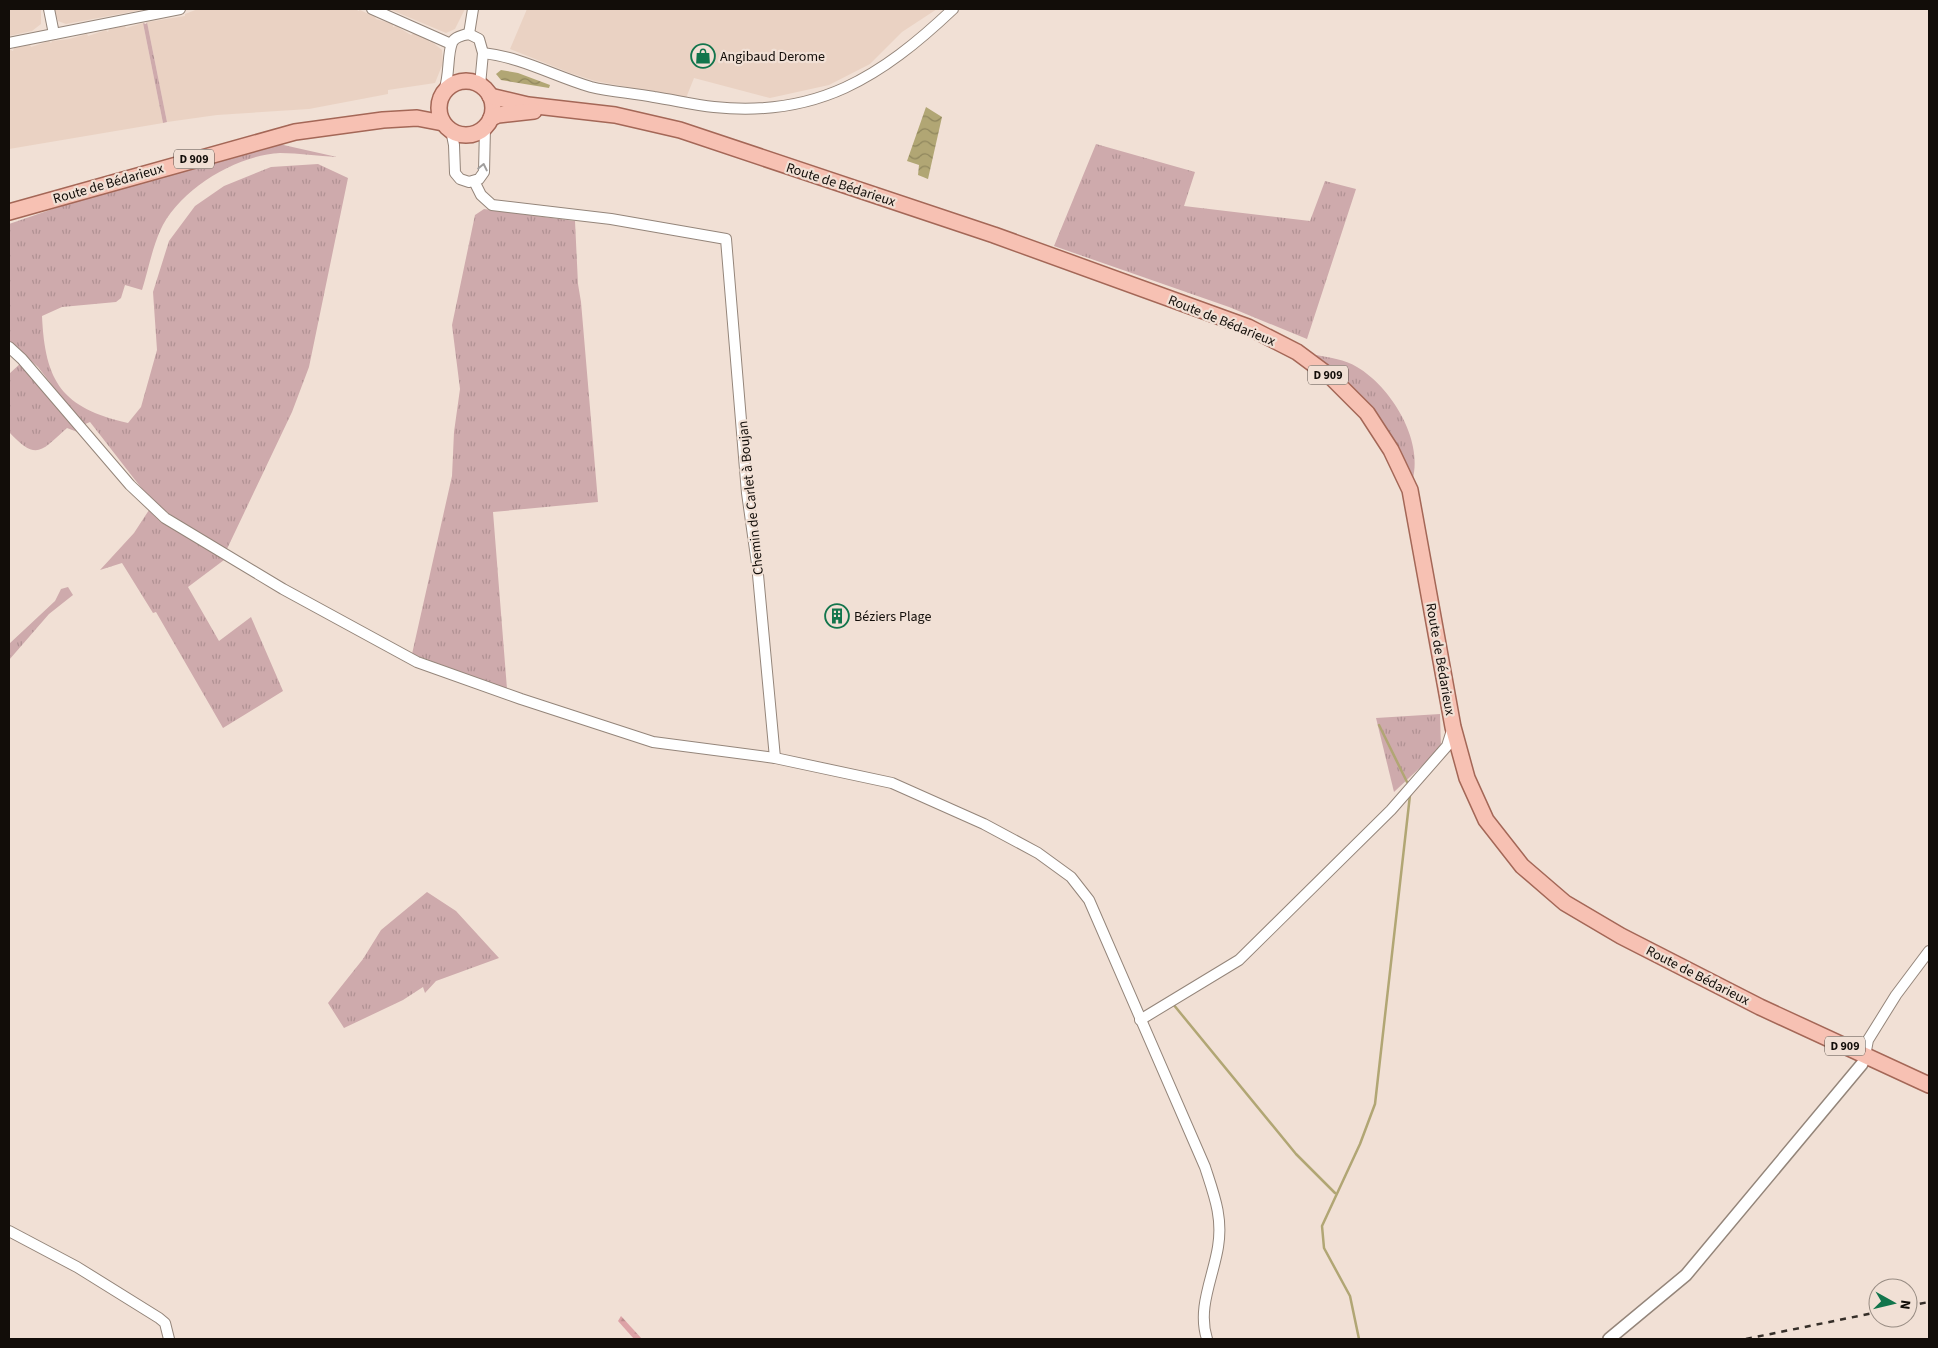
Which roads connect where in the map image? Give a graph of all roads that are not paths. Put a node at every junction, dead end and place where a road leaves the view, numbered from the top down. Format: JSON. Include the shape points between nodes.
{"nodes":[{"id":1,"x":49,"y":9,"type":"edge"},
{"id":2,"x":180,"y":9,"type":"edge"},
{"id":3,"x":372,"y":9,"type":"edge"},
{"id":4,"x":473,"y":9,"type":"edge"},
{"id":5,"x":953,"y":9,"type":"edge"},
{"id":6,"x":54,"y":34,"type":"junction"},
{"id":7,"x":468,"y":34,"type":"junction"},
{"id":8,"x":9,"y":43,"type":"edge"},
{"id":9,"x":452,"y":44,"type":"junction"},
{"id":10,"x":483,"y":53,"type":"junction"},
{"id":11,"x":485,"y":90,"type":"junction"},
{"id":12,"x":442,"y":96,"type":"junction"},
{"id":13,"x":558,"y":109,"type":"junction"},
{"id":14,"x":383,"y":120,"type":"junction"},
{"id":15,"x":488,"y":123,"type":"junction"},
{"id":16,"x":447,"y":127,"type":"junction"},
{"id":17,"x":474,"y":181,"type":"junction"},
{"id":18,"x":9,"y":212,"type":"edge"},
{"id":19,"x":9,"y":347,"type":"edge"},
{"id":20,"x":1453,"y":727,"type":"junction"},
{"id":21,"x":775,"y":758,"type":"junction"},
{"id":22,"x":1929,"y":951,"type":"edge"},
{"id":23,"x":1140,"y":1020,"type":"junction"},
{"id":24,"x":1862,"y":1058,"type":"junction"},
{"id":25,"x":1929,"y":1085,"type":"edge"},
{"id":26,"x":1929,"y":1094,"type":"edge"},
{"id":27,"x":9,"y":1231,"type":"edge"},
{"id":28,"x":169,"y":1339,"type":"edge"},
{"id":29,"x":1207,"y":1339,"type":"edge"},
{"id":30,"x":1608,"y":1339,"type":"edge"}],
"edges":[{"from":1,"to":6,"type":"street"},
{"from":2,"to":6,"type":"street"},
{"from":3,"to":9,"type":"street"},
{"from":4,"to":7,"type":"street"},
{"from":5,"to":10,"type":"street","via":[[920,41],[840,91],[809,101],[769,108],[715,107],[592,87],[515,58]]},
{"from":6,"to":8,"type":"street"},
{"from":7,"to":9,"type":"street","via":[[457,37]]},
{"from":7,"to":10,"type":"street","via":[[479,39]]},
{"from":9,"to":12,"type":"street","via":[[448,81]]},
{"from":10,"to":11,"type":"street"},
{"from":11,"to":12,"type":"main road","via":[[465,80],[457,82]]},
{"from":11,"to":13,"type":"main road","name":"Route de Bédarieux","number":"D 909","via":[[528,106]]},
{"from":11,"to":15,"type":"main road","via":[[493,111]]},
{"from":12,"to":14,"type":"main road","name":"Route de Bédarieux","number":"D 909","via":[[428,108]]},
{"from":12,"to":16,"type":"main road","via":[[440,116]]},
{"from":13,"to":15,"type":"main road","name":"Route de Bédarieux","number":"D 909","via":[[498,115]]},
{"from":13,"to":20,"type":"main road","name":"Route de Bédarieux","number":"D 909","via":[[615,116],[680,130],[994,236],[1248,327],[1297,352],[1332,378],[1367,413],[1391,450],[1410,490]]},
{"from":14,"to":16,"type":"main road","name":"Route de Bédarieux","number":"D 909","via":[[417,118]]},
{"from":14,"to":18,"type":"main road","name":"Route de Bédarieux","number":"D 909","via":[[295,132]]},
{"from":15,"to":16,"type":"main road","via":[[479,132],[465,135]]},
{"from":17,"to":15,"type":"street","one_way":true,"via":[[485,167]]},
{"from":16,"to":17,"type":"street","via":[[454,145],[455,173],[464,181]]},
{"from":17,"to":21,"type":"street","name":"Chemin de Carlet à Boujan","via":[[481,195],[492,205],[611,219],[726,239],[747,492]]},
{"from":19,"to":21,"type":"street","via":[[130,485],[165,518],[283,589],[417,662],[653,742]]},
{"from":20,"to":23,"type":"street","via":[[1447,746],[1391,810],[1240,960]]},
{"from":20,"to":24,"type":"main road","name":"Route de Bédarieux","number":"D 909","via":[[1467,778],[1486,820],[1522,866],[1565,903],[1621,936]]},
{"from":21,"to":23,"type":"street","via":[[892,783],[984,824],[1038,853],[1071,877],[1089,900]]},
{"from":22,"to":24,"type":"street","via":[[1896,995],[1868,1040]]},
{"from":23,"to":29,"type":"street","via":[[1205,1167],[1219,1208],[1218,1247],[1204,1318]]},
{"from":24,"to":25,"type":"main road","name":"Route de Bédarieux","number":"D 909"},
{"from":24,"to":26,"type":"main road","name":"Route de Bédarieux","number":"D 909"},
{"from":24,"to":30,"type":"street","via":[[1686,1275]]},
{"from":27,"to":28,"type":"street","via":[[77,1267],[159,1318],[165,1323]]}]}
